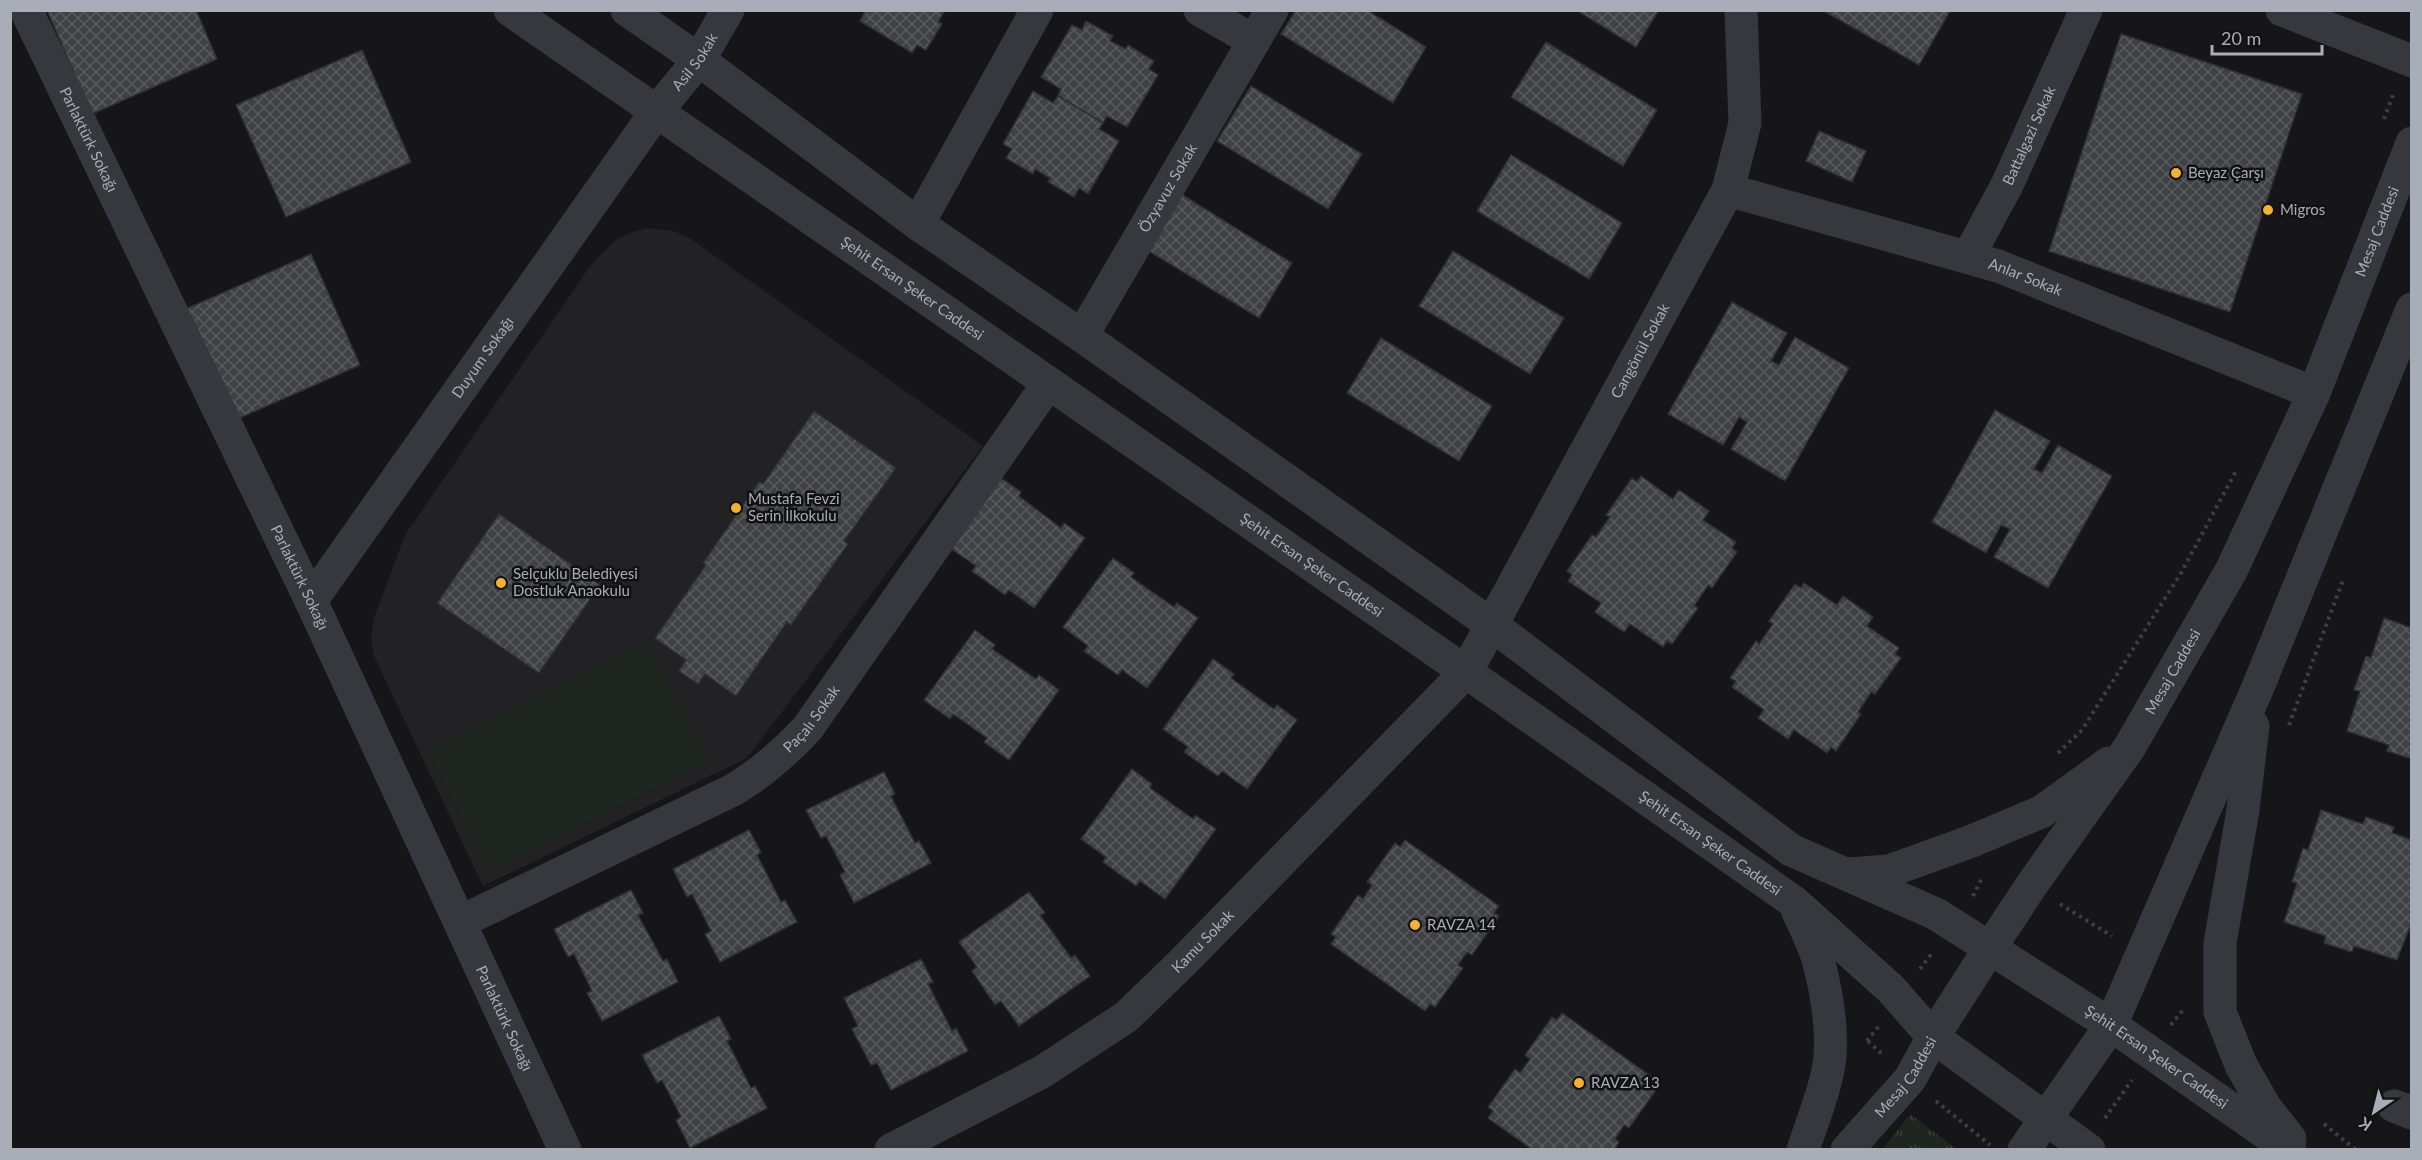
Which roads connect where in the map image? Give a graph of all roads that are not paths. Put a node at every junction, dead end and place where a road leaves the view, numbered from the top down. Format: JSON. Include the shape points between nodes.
{"nodes":[{"id":1,"x":26,"y":10,"type":"edge"},
{"id":2,"x":510,"y":10,"type":"edge"},
{"id":3,"x":627,"y":10,"type":"edge"},
{"id":4,"x":728,"y":10,"type":"edge"},
{"id":5,"x":1037,"y":10,"type":"edge"},
{"id":6,"x":1200,"y":10,"type":"edge"},
{"id":7,"x":1272,"y":10,"type":"edge"},
{"id":8,"x":1741,"y":10,"type":"edge"},
{"id":9,"x":2086,"y":10,"type":"edge"},
{"id":10,"x":2282,"y":10,"type":"edge"},
{"id":11,"x":1254,"y":41,"type":"junction"},
{"id":12,"x":699,"y":60,"type":"junction"},
{"id":13,"x":2409,"y":60,"type":"edge"},
{"id":14,"x":656,"y":112,"type":"junction"},
{"id":15,"x":2412,"y":144,"type":"edge"},
{"id":16,"x":1728,"y":190,"type":"junction"},
{"id":17,"x":918,"y":224,"type":"junction"},
{"id":18,"x":1968,"y":257,"type":"junction"},
{"id":19,"x":2412,"y":309,"type":"edge"},
{"id":20,"x":1082,"y":336,"type":"junction"},
{"id":21,"x":1048,"y":384,"type":"junction"},
{"id":22,"x":2314,"y":393,"type":"junction"},
{"id":23,"x":311,"y":602,"type":"junction"},
{"id":24,"x":1492,"y":625,"type":"junction"},
{"id":25,"x":1466,"y":672,"type":"junction"},
{"id":26,"x":2258,"y":687,"type":"junction"},
{"id":27,"x":2129,"y":748,"type":"junction"},
{"id":28,"x":1847,"y":874,"type":"junction"},
{"id":29,"x":1794,"y":902,"type":"junction"},
{"id":30,"x":460,"y":922,"type":"junction"},
{"id":31,"x":1990,"y":948,"type":"junction"},
{"id":32,"x":2111,"y":1025,"type":"junction"},
{"id":33,"x":1934,"y":1037,"type":"junction"},
{"id":34,"x":2045,"y":1119,"type":"junction"},
{"id":35,"x":565,"y":1149,"type":"edge"},
{"id":36,"x":891,"y":1149,"type":"edge"},
{"id":37,"x":1803,"y":1149,"type":"edge"},
{"id":38,"x":1847,"y":1149,"type":"edge"},
{"id":39,"x":2024,"y":1149,"type":"edge"},
{"id":40,"x":2089,"y":1149,"type":"edge"},
{"id":41,"x":2290,"y":1149,"type":"edge"},
{"id":42,"x":2298,"y":1149,"type":"edge"}],
"edges":[{"from":1,"to":23,"type":"street","name":"Parlaktürk Sokağı"},
{"from":2,"to":14,"type":"street","name":"Şehit Ersan Şeker Caddesi"},
{"from":3,"to":12,"type":"street","name":"Şehit Ersan Şeker Caddesi"},
{"from":4,"to":12,"type":"street","name":"Asil Sokak"},
{"from":5,"to":17,"type":"street"},
{"from":6,"to":11,"type":"street"},
{"from":7,"to":11,"type":"street","name":"Özyavuz Sokak"},
{"from":8,"to":16,"type":"street","name":"Cangönül Sokak","via":[[1745,123]]},
{"from":9,"to":18,"type":"street","name":"Battalgazi Sokak","via":[[2007,185]]},
{"from":10,"to":13,"type":"street"},
{"from":11,"to":20,"type":"street","name":"Özyavuz Sokak"},
{"from":12,"to":14,"type":"street","name":"Asil Sokak"},
{"from":12,"to":17,"type":"street","name":"Şehit Ersan Şeker Caddesi"},
{"from":14,"to":21,"type":"street","name":"Şehit Ersan Şeker Caddesi"},
{"from":14,"to":23,"type":"street","name":"Duyum Sokağı"},
{"from":15,"to":22,"type":"street","name":"Mesaj Caddesi"},
{"from":16,"to":18,"type":"street","name":"Anlar Sokak"},
{"from":16,"to":24,"type":"street","name":"Cangönül Sokak"},
{"from":17,"to":20,"type":"street","name":"Şehit Ersan Şeker Caddesi"},
{"from":18,"to":22,"type":"street","name":"Anlar Sokak"},
{"from":19,"to":26,"type":"street"},
{"from":20,"to":24,"type":"street","name":"Şehit Ersan Şeker Caddesi"},
{"from":21,"to":25,"type":"street","name":"Şehit Ersan Şeker Caddesi"},
{"from":21,"to":30,"type":"street","name":"Paçalı Sokak","via":[[807,729],[784,753],[733,790]]},
{"from":22,"to":27,"type":"street","name":"Mesaj Caddesi","via":[[2231,571]]},
{"from":23,"to":30,"type":"street","name":"Parlaktürk Sokağı"},
{"from":24,"to":25,"type":"street","name":"Cangönül Sokak"},
{"from":24,"to":28,"type":"street","name":"Şehit Ersan Şeker Caddesi","via":[[1791,850]]},
{"from":25,"to":29,"type":"street","name":"Şehit Ersan Şeker Caddesi"},
{"from":25,"to":36,"type":"street","name":"Kamu Sokak","via":[[1126,1017],[1042,1072]]},
{"from":26,"to":32,"type":"street"},
{"from":26,"to":42,"type":"street","via":[[2243,810],[2220,943],[2220,1012],[2241,1065],[2265,1107]]},
{"from":27,"to":28,"type":"street","via":[[2041,812],[1889,871]]},
{"from":27,"to":31,"type":"street","name":"Mesaj Caddesi"},
{"from":28,"to":31,"type":"street","name":"Şehit Ersan Şeker Caddesi","via":[[1936,914]]},
{"from":29,"to":33,"type":"street","name":"Şehit Ersan Şeker Caddesi","via":[[1899,998]]},
{"from":29,"to":37,"type":"street","via":[[1818,958],[1830,1048],[1819,1101]]},
{"from":30,"to":35,"type":"street","name":"Parlaktürk Sokağı"},
{"from":31,"to":32,"type":"street","name":"Şehit Ersan Şeker Caddesi"},
{"from":31,"to":33,"type":"street","name":"Mesaj Caddesi"},
{"from":32,"to":34,"type":"street"},
{"from":32,"to":41,"type":"street","name":"Şehit Ersan Şeker Caddesi"},
{"from":33,"to":34,"type":"street","name":"Şehit Ersan Şeker Caddesi"},
{"from":33,"to":38,"type":"street","name":"Mesaj Caddesi","via":[[1910,1079]]},
{"from":34,"to":39,"type":"street"},
{"from":34,"to":40,"type":"street","name":"Şehit Ersan Şeker Caddesi"}]}
